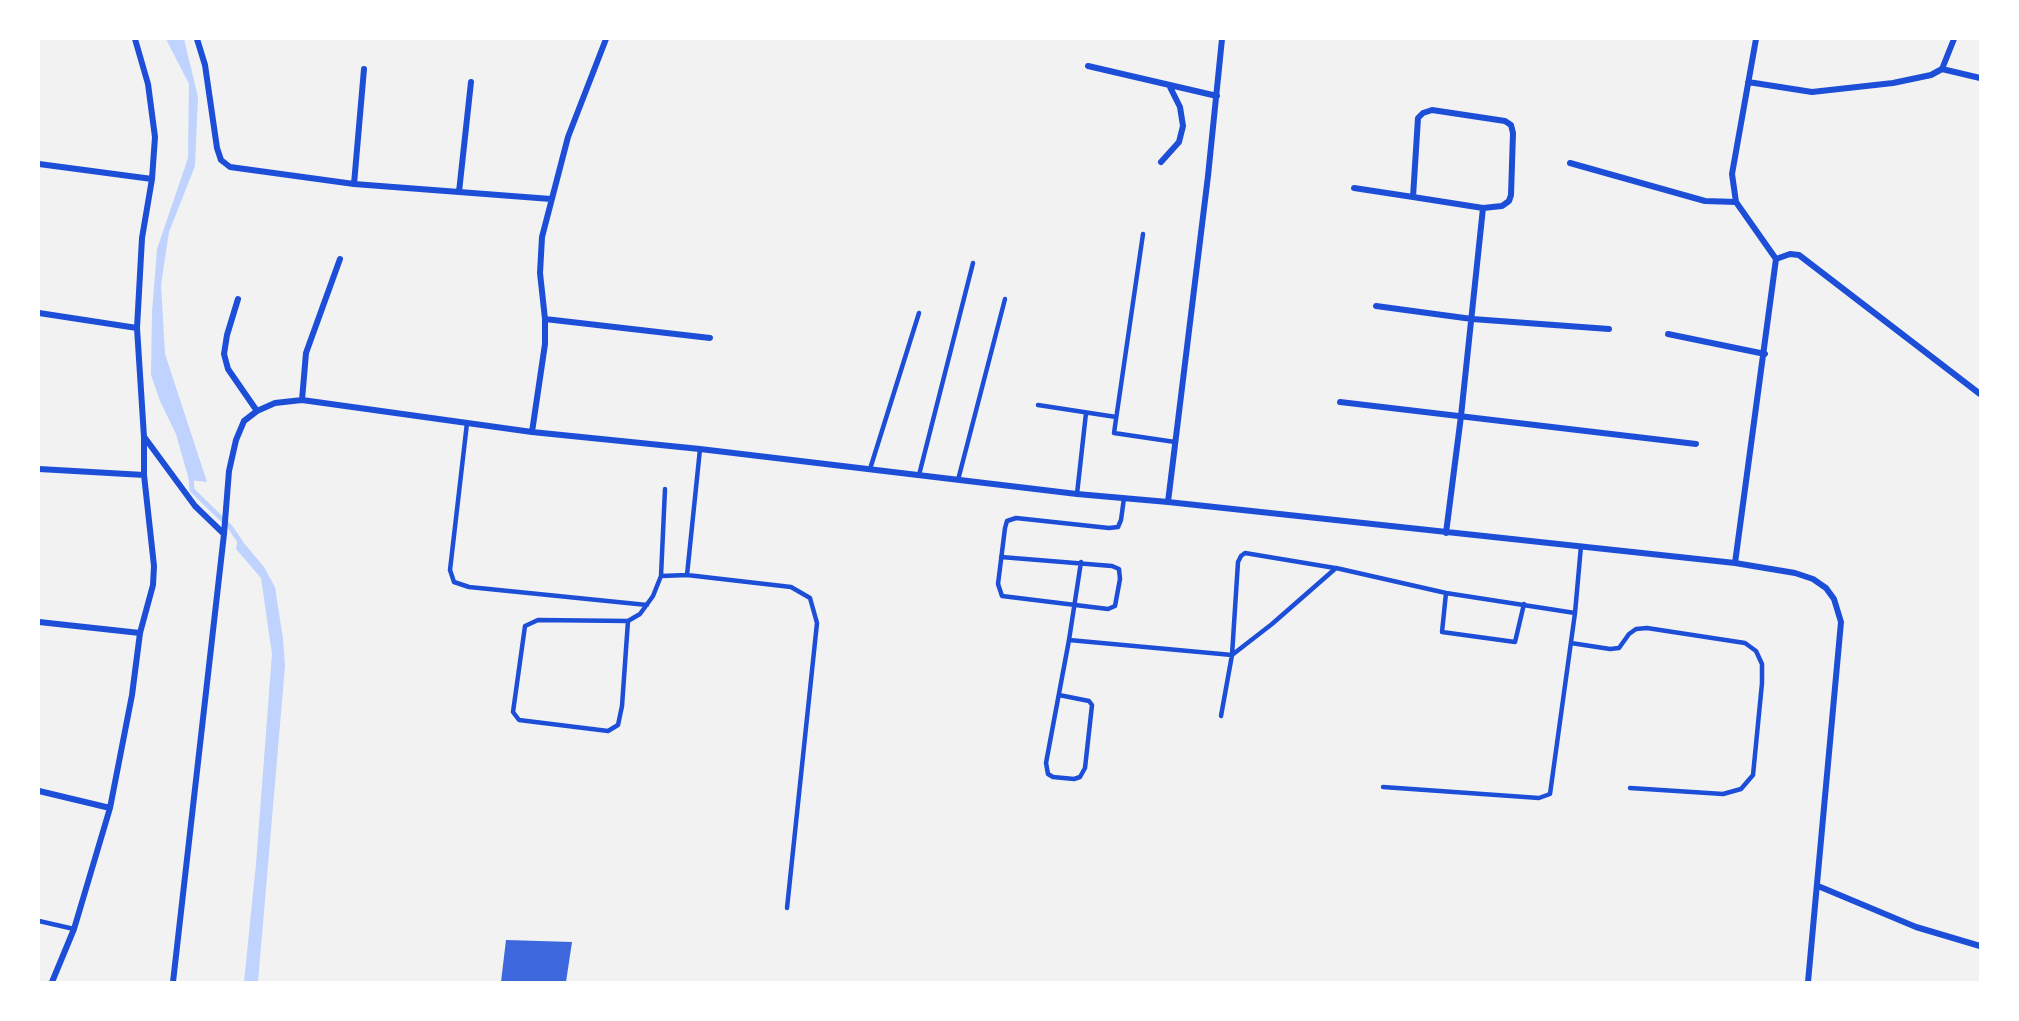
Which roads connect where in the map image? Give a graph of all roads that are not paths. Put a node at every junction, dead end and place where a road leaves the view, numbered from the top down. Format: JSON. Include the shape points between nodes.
{"nodes":[{"id":1,"x":135,"y":39,"type":"edge"},
{"id":2,"x":197,"y":39,"type":"edge"},
{"id":3,"x":606,"y":39,"type":"edge"},
{"id":4,"x":1222,"y":39,"type":"edge"},
{"id":5,"x":1756,"y":39,"type":"edge"},
{"id":6,"x":1954,"y":39,"type":"edge"},
{"id":7,"x":1088,"y":66,"type":"dead end"},
{"id":8,"x":364,"y":69,"type":"dead end"},
{"id":9,"x":1942,"y":69,"type":"junction"},
{"id":10,"x":1980,"y":78,"type":"edge"},
{"id":11,"x":471,"y":82,"type":"dead end"},
{"id":12,"x":1748,"y":82,"type":"junction"},
{"id":13,"x":1169,"y":85,"type":"junction"},
{"id":14,"x":1217,"y":96,"type":"junction"},
{"id":15,"x":1161,"y":162,"type":"dead end"},
{"id":16,"x":1570,"y":163,"type":"dead end"},
{"id":17,"x":39,"y":164,"type":"edge"},
{"id":18,"x":152,"y":179,"type":"junction"},
{"id":19,"x":354,"y":184,"type":"junction"},
{"id":20,"x":1354,"y":188,"type":"dead end"},
{"id":21,"x":459,"y":192,"type":"junction"},
{"id":22,"x":1413,"y":197,"type":"junction"},
{"id":23,"x":551,"y":199,"type":"junction"},
{"id":24,"x":1736,"y":202,"type":"junction"},
{"id":25,"x":1483,"y":208,"type":"junction"},
{"id":26,"x":1143,"y":234,"type":"dead end"},
{"id":27,"x":340,"y":259,"type":"dead end"},
{"id":28,"x":1776,"y":259,"type":"junction"},
{"id":29,"x":973,"y":263,"type":"dead end"},
{"id":30,"x":238,"y":299,"type":"dead end"},
{"id":31,"x":1005,"y":299,"type":"dead end"},
{"id":32,"x":1376,"y":306,"type":"dead end"},
{"id":33,"x":39,"y":313,"type":"edge"},
{"id":34,"x":919,"y":313,"type":"dead end"},
{"id":35,"x":545,"y":319,"type":"junction"},
{"id":36,"x":1472,"y":319,"type":"junction"},
{"id":37,"x":137,"y":328,"type":"junction"},
{"id":38,"x":1609,"y":329,"type":"dead end"},
{"id":39,"x":1668,"y":334,"type":"dead end"},
{"id":40,"x":710,"y":339,"type":"dead end"},
{"id":41,"x":1765,"y":354,"type":"junction"},
{"id":42,"x":1980,"y":394,"type":"edge"},
{"id":43,"x":302,"y":400,"type":"junction"},
{"id":44,"x":1340,"y":402,"type":"dead end"},
{"id":45,"x":1038,"y":405,"type":"dead end"},
{"id":46,"x":257,"y":411,"type":"junction"},
{"id":47,"x":1086,"y":412,"type":"junction"},
{"id":48,"x":1461,"y":416,"type":"junction"},
{"id":49,"x":1116,"y":417,"type":"junction"},
{"id":50,"x":467,"y":423,"type":"junction"},
{"id":51,"x":532,"y":432,"type":"junction"},
{"id":52,"x":144,"y":437,"type":"junction"},
{"id":53,"x":1175,"y":442,"type":"junction"},
{"id":54,"x":1696,"y":444,"type":"dead end"},
{"id":55,"x":700,"y":448,"type":"junction"},
{"id":56,"x":39,"y":469,"type":"edge"},
{"id":57,"x":870,"y":469,"type":"junction"},
{"id":58,"x":144,"y":475,"type":"junction"},
{"id":59,"x":920,"y":475,"type":"junction"},
{"id":60,"x":958,"y":480,"type":"junction"},
{"id":61,"x":665,"y":489,"type":"dead end"},
{"id":62,"x":1077,"y":494,"type":"junction"},
{"id":63,"x":1124,"y":498,"type":"junction"},
{"id":64,"x":1168,"y":502,"type":"junction"},
{"id":65,"x":224,"y":531,"type":"junction"},
{"id":66,"x":1446,"y":533,"type":"junction"},
{"id":67,"x":1581,"y":546,"type":"junction"},
{"id":68,"x":1001,"y":557,"type":"junction"},
{"id":69,"x":1081,"y":562,"type":"junction"},
{"id":70,"x":1735,"y":563,"type":"junction"},
{"id":71,"x":1336,"y":568,"type":"junction"},
{"id":72,"x":687,"y":575,"type":"junction"},
{"id":73,"x":661,"y":576,"type":"junction"},
{"id":74,"x":1446,"y":593,"type":"junction"},
{"id":75,"x":1524,"y":604,"type":"junction"},
{"id":76,"x":647,"y":605,"type":"junction"},
{"id":77,"x":1075,"y":605,"type":"junction"},
{"id":78,"x":1575,"y":613,"type":"junction"},
{"id":79,"x":628,"y":621,"type":"junction"},
{"id":80,"x":39,"y":622,"type":"edge"},
{"id":81,"x":140,"y":633,"type":"junction"},
{"id":82,"x":1069,"y":640,"type":"junction"},
{"id":83,"x":1571,"y":643,"type":"junction"},
{"id":84,"x":1232,"y":655,"type":"junction"},
{"id":85,"x":1059,"y":695,"type":"junction"},
{"id":86,"x":1221,"y":716,"type":"dead end"},
{"id":87,"x":1383,"y":787,"type":"dead end"},
{"id":88,"x":1630,"y":788,"type":"dead end"},
{"id":89,"x":39,"y":791,"type":"edge"},
{"id":90,"x":110,"y":808,"type":"junction"},
{"id":91,"x":1818,"y":886,"type":"junction"},
{"id":92,"x":787,"y":908,"type":"dead end"},
{"id":93,"x":39,"y":921,"type":"edge"},
{"id":94,"x":74,"y":929,"type":"junction"},
{"id":95,"x":1980,"y":946,"type":"edge"},
{"id":96,"x":52,"y":982,"type":"edge"},
{"id":97,"x":173,"y":982,"type":"edge"},
{"id":98,"x":1808,"y":982,"type":"edge"}],
"edges":[{"from":1,"to":18,"type":"street","via":[[148,84],[155,137]]},
{"from":2,"to":19,"type":"street","via":[[221,160],[230,167]]},
{"from":3,"to":23,"type":"street","via":[[568,137]]},
{"from":4,"to":14,"type":"street"},
{"from":5,"to":12,"type":"street"},
{"from":6,"to":9,"type":"street"},
{"from":7,"to":13,"type":"street"},
{"from":8,"to":19,"type":"street"},
{"from":9,"to":10,"type":"street"},
{"from":9,"to":12,"type":"street","via":[[1893,83],[1812,92]]},
{"from":11,"to":21,"type":"street"},
{"from":12,"to":24,"type":"street","via":[[1732,174]]},
{"from":13,"to":14,"type":"street"},
{"from":13,"to":15,"type":"street","via":[[1183,126],[1179,142]]},
{"from":14,"to":53,"type":"street"},
{"from":16,"to":24,"type":"street","via":[[1705,201]]},
{"from":17,"to":18,"type":"street"},
{"from":18,"to":37,"type":"street","via":[[142,238]]},
{"from":19,"to":21,"type":"street"},
{"from":20,"to":22,"type":"street"},
{"from":21,"to":23,"type":"street"},
{"from":22,"to":25,"type":"street"},
{"from":22,"to":25,"type":"street","via":[[1418,118],[1424,113],[1432,110],[1505,121],[1513,133],[1511,195],[1502,206]]},
{"from":23,"to":35,"type":"street","via":[[542,237],[540,273]]},
{"from":24,"to":28,"type":"street"},
{"from":25,"to":36,"type":"street"},
{"from":26,"to":49,"type":"lane"},
{"from":27,"to":43,"type":"street","via":[[306,353]]},
{"from":28,"to":41,"type":"street"},
{"from":28,"to":42,"type":"street","via":[[1799,255]]},
{"from":29,"to":59,"type":"lane"},
{"from":30,"to":46,"type":"street","via":[[224,354],[228,369]]},
{"from":31,"to":60,"type":"lane"},
{"from":32,"to":36,"type":"street"},
{"from":33,"to":37,"type":"street"},
{"from":34,"to":57,"type":"lane"},
{"from":35,"to":40,"type":"street"},
{"from":35,"to":51,"type":"street"},
{"from":36,"to":38,"type":"street"},
{"from":36,"to":48,"type":"street"},
{"from":37,"to":52,"type":"street"},
{"from":39,"to":41,"type":"street"},
{"from":41,"to":70,"type":"street"},
{"from":43,"to":46,"type":"street","via":[[275,403]]},
{"from":43,"to":50,"type":"street"},
{"from":44,"to":48,"type":"street"},
{"from":45,"to":47,"type":"lane"},
{"from":46,"to":65,"type":"street","via":[[244,421],[236,440]]},
{"from":47,"to":49,"type":"lane"},
{"from":47,"to":62,"type":"lane"},
{"from":48,"to":54,"type":"street"},
{"from":48,"to":66,"type":"street"},
{"from":49,"to":53,"type":"lane","via":[[1114,433]]},
{"from":50,"to":51,"type":"street"},
{"from":50,"to":76,"type":"lane","via":[[450,570],[454,582],[468,587]]},
{"from":51,"to":55,"type":"street"},
{"from":52,"to":58,"type":"street"},
{"from":52,"to":65,"type":"street","via":[[195,506]]},
{"from":53,"to":64,"type":"street"},
{"from":55,"to":57,"type":"street"},
{"from":55,"to":72,"type":"lane"},
{"from":56,"to":58,"type":"street"},
{"from":57,"to":59,"type":"street"},
{"from":58,"to":81,"type":"street","via":[[154,566]]},
{"from":59,"to":60,"type":"street"},
{"from":60,"to":62,"type":"street"},
{"from":61,"to":73,"type":"lane"},
{"from":62,"to":63,"type":"street"},
{"from":63,"to":64,"type":"street"},
{"from":63,"to":68,"type":"lane","via":[[1118,527],[1016,518],[1007,521]]},
{"from":64,"to":66,"type":"street"},
{"from":65,"to":97,"type":"street"},
{"from":66,"to":67,"type":"street"},
{"from":67,"to":70,"type":"street"},
{"from":67,"to":78,"type":"lane"},
{"from":68,"to":69,"type":"lane"},
{"from":68,"to":77,"type":"lane","via":[[998,584],[1002,596]]},
{"from":69,"to":77,"type":"lane"},
{"from":69,"to":77,"type":"lane","via":[[1119,569],[1118,600],[1108,609]]},
{"from":70,"to":91,"type":"street","via":[[1813,579],[1834,599],[1841,622]]},
{"from":71,"to":74,"type":"lane"},
{"from":71,"to":84,"type":"lane"},
{"from":71,"to":84,"type":"lane","via":[[1245,553],[1241,556]]},
{"from":72,"to":73,"type":"lane"},
{"from":72,"to":92,"type":"lane","via":[[791,587],[810,598],[817,623]]},
{"from":73,"to":76,"type":"lane"},
{"from":74,"to":75,"type":"lane"},
{"from":74,"to":75,"type":"lane","via":[[1442,632],[1515,642]]},
{"from":75,"to":78,"type":"lane"},
{"from":76,"to":79,"type":"lane"},
{"from":77,"to":82,"type":"lane"},
{"from":78,"to":83,"type":"lane"},
{"from":79,"to":79,"type":"lane","via":[[618,725],[608,730],[519,720],[513,712],[525,626],[538,620]]},
{"from":80,"to":81,"type":"street"},
{"from":81,"to":90,"type":"street"},
{"from":82,"to":84,"type":"lane"},
{"from":82,"to":85,"type":"lane"},
{"from":83,"to":87,"type":"lane","via":[[1550,794],[1539,798]]},
{"from":83,"to":88,"type":"lane","via":[[1619,648],[1629,634],[1647,627],[1745,643],[1756,651],[1762,664],[1753,775],[1741,789],[1723,795]]},
{"from":84,"to":86,"type":"lane"},
{"from":85,"to":85,"type":"lane","via":[[1046,764],[1053,777],[1074,779],[1085,768],[1092,705]]},
{"from":89,"to":90,"type":"street"},
{"from":90,"to":94,"type":"street"},
{"from":91,"to":95,"type":"street","via":[[1916,927]]},
{"from":91,"to":98,"type":"street"},
{"from":93,"to":94,"type":"lane"},
{"from":94,"to":96,"type":"street"}]}
